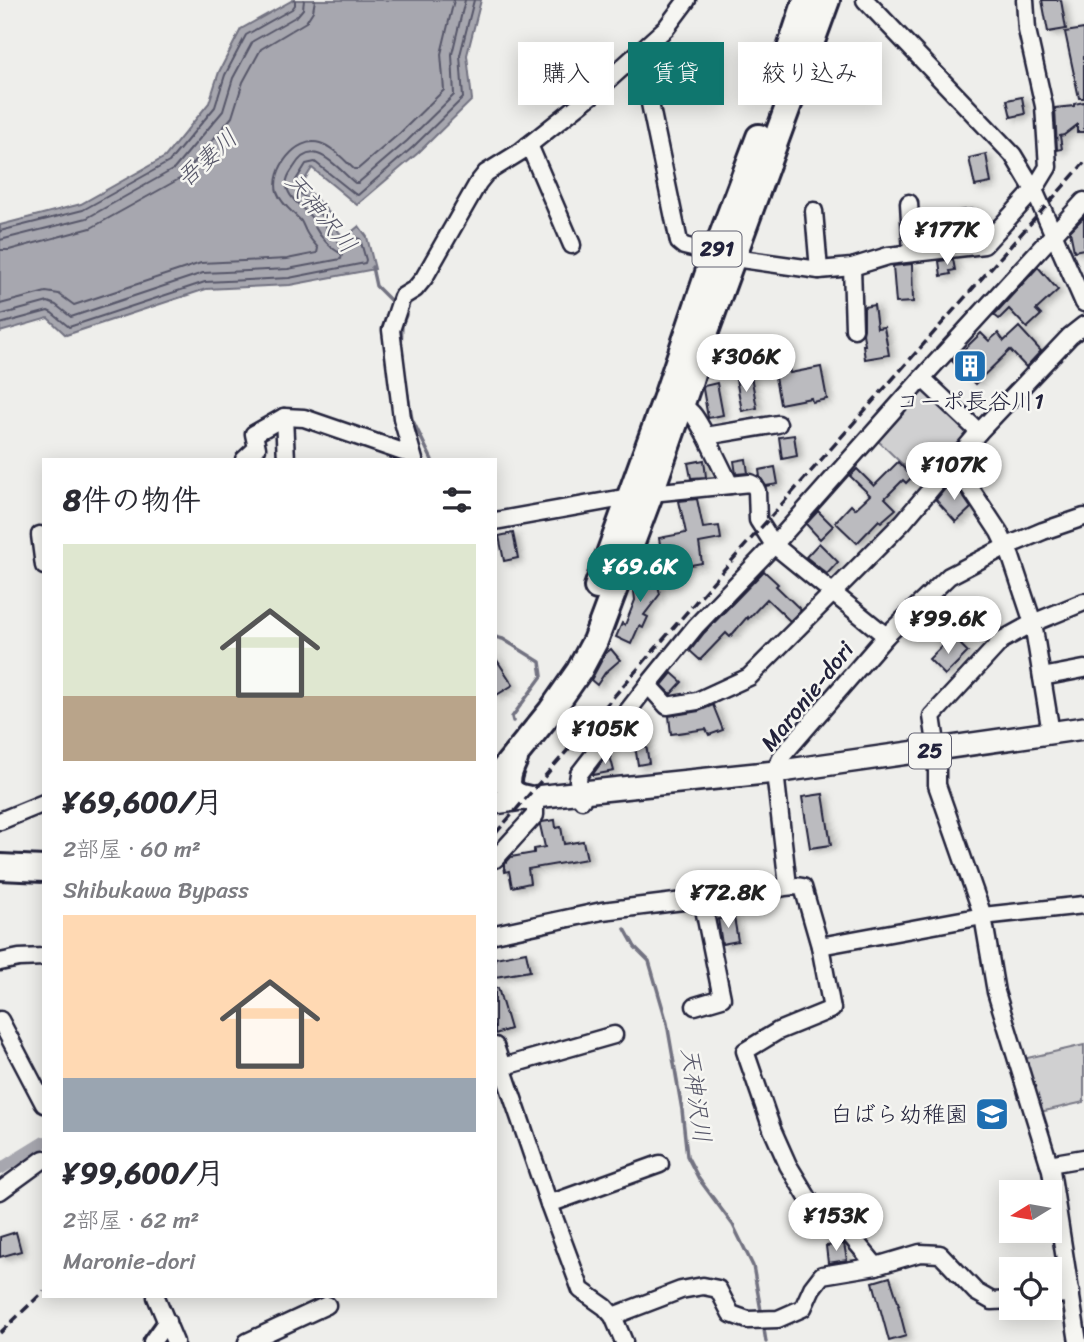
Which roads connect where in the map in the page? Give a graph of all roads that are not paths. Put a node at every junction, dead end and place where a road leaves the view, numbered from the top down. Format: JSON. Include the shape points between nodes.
{"nodes":[{"id":1,"x":687,"y":0,"type":"edge"},
{"id":2,"x":806,"y":0,"type":"edge"},
{"id":3,"x":827,"y":0,"type":"edge"},
{"id":4,"x":865,"y":0,"type":"edge"},
{"id":5,"x":1025,"y":0,"type":"edge"},
{"id":6,"x":652,"y":42,"type":"edge"},
{"id":7,"x":628,"y":64,"type":"edge"},
{"id":8,"x":650,"y":105,"type":"edge"},
{"id":9,"x":529,"y":145,"type":"junction"},
{"id":10,"x":1034,"y":190,"type":"junction"},
{"id":11,"x":1084,"y":201,"type":"edge"},
{"id":12,"x":909,"y":203,"type":"dead end"},
{"id":13,"x":814,"y":211,"type":"dead end"},
{"id":14,"x":1054,"y":236,"type":"junction"},
{"id":15,"x":572,"y":245,"type":"dead end"},
{"id":16,"x":912,"y":253,"type":"junction"},
{"id":17,"x":725,"y":256,"type":"junction"},
{"id":18,"x":852,"y":267,"type":"junction"},
{"id":19,"x":818,"y":270,"type":"junction"},
{"id":20,"x":1084,"y":303,"type":"edge"},
{"id":21,"x":1084,"y":325,"type":"edge"},
{"id":22,"x":854,"y":329,"type":"dead end"},
{"id":23,"x":922,"y":378,"type":"junction"},
{"id":24,"x":674,"y":401,"type":"junction"},
{"id":25,"x":285,"y":417,"type":"junction"},
{"id":26,"x":778,"y":424,"type":"dead end"},
{"id":27,"x":979,"y":432,"type":"junction"},
{"id":28,"x":706,"y":436,"type":"junction"},
{"id":29,"x":413,"y":457,"type":"edge"},
{"id":30,"x":246,"y":458,"type":"edge"},
{"id":31,"x":286,"y":458,"type":"edge"},
{"id":32,"x":953,"y":462,"type":"junction"},
{"id":33,"x":730,"y":485,"type":"junction"},
{"id":34,"x":640,"y":495,"type":"junction"},
{"id":35,"x":1084,"y":517,"type":"edge"},
{"id":36,"x":497,"y":521,"type":"edge"},
{"id":37,"x":40,"y":535,"type":"dead end"},
{"id":38,"x":42,"y":541,"type":"edge"},
{"id":39,"x":774,"y":545,"type":"junction"},
{"id":40,"x":1007,"y":546,"type":"junction"},
{"id":41,"x":833,"y":593,"type":"junction"},
{"id":42,"x":1084,"y":602,"type":"edge"},
{"id":43,"x":1033,"y":623,"type":"junction"},
{"id":44,"x":886,"y":636,"type":"junction"},
{"id":45,"x":1084,"y":669,"type":"edge"},
{"id":46,"x":1042,"y":677,"type":"junction"},
{"id":47,"x":648,"y":685,"type":"junction"},
{"id":48,"x":1084,"y":728,"type":"edge"},
{"id":49,"x":1051,"y":733,"type":"junction"},
{"id":50,"x":937,"y":750,"type":"junction"},
{"id":51,"x":506,"y":758,"type":"edge"},
{"id":52,"x":775,"y":772,"type":"junction"},
{"id":53,"x":582,"y":796,"type":"junction"},
{"id":54,"x":511,"y":800,"type":"edge"},
{"id":55,"x":42,"y":804,"type":"edge"},
{"id":56,"x":0,"y":821,"type":"edge"},
{"id":57,"x":497,"y":857,"type":"edge"},
{"id":58,"x":42,"y":869,"type":"edge"},
{"id":59,"x":6,"y":872,"type":"edge"},
{"id":60,"x":788,"y":886,"type":"junction"},
{"id":61,"x":702,"y":899,"type":"junction"},
{"id":62,"x":1084,"y":905,"type":"edge"},
{"id":63,"x":983,"y":916,"type":"junction"},
{"id":64,"x":497,"y":934,"type":"edge"},
{"id":65,"x":820,"y":946,"type":"junction"},
{"id":66,"x":42,"y":957,"type":"edge"},
{"id":67,"x":0,"y":962,"type":"edge"},
{"id":68,"x":695,"y":1006,"type":"dead end"},
{"id":69,"x":0,"y":1020,"type":"edge"},
{"id":70,"x":614,"y":1035,"type":"dead end"},
{"id":71,"x":497,"y":1052,"type":"edge"},
{"id":72,"x":502,"y":1067,"type":"junction"},
{"id":73,"x":42,"y":1100,"type":"edge"},
{"id":74,"x":1084,"y":1158,"type":"edge"},
{"id":75,"x":42,"y":1160,"type":"edge"},
{"id":76,"x":660,"y":1164,"type":"dead end"},
{"id":77,"x":1049,"y":1164,"type":"junction"},
{"id":78,"x":0,"y":1191,"type":"edge"},
{"id":79,"x":549,"y":1204,"type":"junction"},
{"id":80,"x":876,"y":1266,"type":"junction"},
{"id":81,"x":1071,"y":1293,"type":"junction"},
{"id":82,"x":1062,"y":1294,"type":"edge"},
{"id":83,"x":156,"y":1298,"type":"edge"},
{"id":84,"x":999,"y":1301,"type":"edge"},
{"id":85,"x":327,"y":1305,"type":"dead end"},
{"id":86,"x":613,"y":1316,"type":"junction"},
{"id":87,"x":167,"y":1321,"type":"junction"},
{"id":88,"x":152,"y":1342,"type":"edge"},
{"id":89,"x":175,"y":1342,"type":"edge"},
{"id":90,"x":247,"y":1342,"type":"edge"},
{"id":91,"x":624,"y":1342,"type":"edge"},
{"id":92,"x":1078,"y":1342,"type":"edge"}],
"edges":[{"from":1,"to":6,"type":"street"},
{"from":2,"to":17,"type":"highway","number":"291"},
{"from":3,"to":17,"type":"highway","number":"291"},
{"from":4,"to":10,"type":"street","via":[[1013,155]]},
{"from":5,"to":10,"type":"street","via":[[1044,106],[1048,167]]},
{"from":7,"to":9,"type":"street"},
{"from":8,"to":17,"type":"street","via":[[679,242]]},
{"from":9,"to":15,"type":"street"},
{"from":9,"to":29,"type":"street","via":[[486,173],[424,278],[402,296],[391,330],[402,418]]},
{"from":10,"to":14,"type":"street"},
{"from":10,"to":16,"type":"street","via":[[984,245]]},
{"from":11,"to":14,"type":"street"},
{"from":12,"to":16,"type":"street"},
{"from":13,"to":19,"type":"street"},
{"from":14,"to":20,"type":"street"},
{"from":14,"to":23,"type":"street"},
{"from":16,"to":18,"type":"street"},
{"from":17,"to":19,"type":"street"},
{"from":17,"to":24,"type":"highway","number":"291","via":[[698,353]]},
{"from":18,"to":19,"type":"street"},
{"from":18,"to":22,"type":"street"},
{"from":21,"to":27,"type":"street"},
{"from":23,"to":27,"type":"street"},
{"from":23,"to":39,"type":"street"},
{"from":24,"to":28,"type":"street","via":[[690,409]]},
{"from":24,"to":34,"type":"highway","number":"291"},
{"from":25,"to":29,"type":"street","via":[[304,418]]},
{"from":25,"to":30,"type":"street","via":[[254,434],[257,448]]},
{"from":25,"to":31,"type":"street"},
{"from":26,"to":28,"type":"street"},
{"from":27,"to":32,"type":"street"},
{"from":28,"to":33,"type":"street"},
{"from":32,"to":40,"type":"street"},
{"from":32,"to":41,"type":"street","via":[[903,522]]},
{"from":33,"to":34,"type":"street"},
{"from":33,"to":39,"type":"street","via":[[754,485],[758,520]]},
{"from":34,"to":36,"type":"street"},
{"from":34,"to":51,"type":"highway","number":"291","via":[[568,658]]},
{"from":35,"to":40,"type":"street","name":"Maronie-dori"},
{"from":37,"to":38,"type":"street"},
{"from":39,"to":41,"type":"street"},
{"from":39,"to":47,"type":"street","via":[[696,626]]},
{"from":40,"to":43,"type":"street"},
{"from":40,"to":44,"type":"street","name":"Maronie-dori","via":[[949,576]]},
{"from":41,"to":44,"type":"street"},
{"from":41,"to":47,"type":"street","via":[[750,677],[697,701],[667,706]]},
{"from":42,"to":43,"type":"street"},
{"from":43,"to":46,"type":"street"},
{"from":43,"to":50,"type":"street","via":[[1002,640],[932,716]]},
{"from":44,"to":52,"type":"street","name":"Maronie-dori","via":[[782,756]]},
{"from":45,"to":46,"type":"street"},
{"from":46,"to":49,"type":"street"},
{"from":47,"to":53,"type":"street","via":[[579,774]]},
{"from":48,"to":49,"type":"main road","number":"25"},
{"from":49,"to":50,"type":"main road","number":"25"},
{"from":50,"to":52,"type":"main road","number":"25"},
{"from":50,"to":63,"type":"street","via":[[937,785]]},
{"from":51,"to":54,"type":"highway","number":"291"},
{"from":51,"to":54,"type":"highway","via":[[508,786],[516,795]]},
{"from":52,"to":53,"type":"main road","number":"25","via":[[694,788]]},
{"from":52,"to":60,"type":"street"},
{"from":53,"to":54,"type":"main road","number":"25"},
{"from":54,"to":57,"type":"street","via":[[535,815]]},
{"from":55,"to":56,"type":"street"},
{"from":58,"to":59,"type":"highway"},
{"from":60,"to":61,"type":"street"},
{"from":60,"to":65,"type":"street","via":[[803,887]]},
{"from":61,"to":64,"type":"street","via":[[602,911]]},
{"from":61,"to":68,"type":"street","via":[[722,998]]},
{"from":62,"to":63,"type":"street"},
{"from":63,"to":65,"type":"street"},
{"from":63,"to":77,"type":"street","via":[[996,992]]},
{"from":65,"to":80,"type":"street","via":[[832,1009],[778,1031],[745,1051],[772,1129],[814,1208],[836,1218]]},
{"from":66,"to":67,"type":"street"},
{"from":69,"to":73,"type":"street"},
{"from":70,"to":72,"type":"street"},
{"from":71,"to":72,"type":"street"},
{"from":72,"to":79,"type":"street"},
{"from":74,"to":77,"type":"street"},
{"from":75,"to":78,"type":"street"},
{"from":76,"to":79,"type":"street"},
{"from":77,"to":81,"type":"street"},
{"from":79,"to":86,"type":"street","via":[[581,1290]]},
{"from":80,"to":84,"type":"street","via":[[920,1253],[940,1254],[976,1292]]},
{"from":80,"to":86,"type":"street","via":[[822,1275],[803,1308],[778,1319],[748,1320],[731,1314],[719,1289],[703,1286]]},
{"from":81,"to":82,"type":"street"},
{"from":81,"to":92,"type":"street"},
{"from":83,"to":87,"type":"street"},
{"from":85,"to":90,"type":"street"},
{"from":86,"to":91,"type":"street"},
{"from":87,"to":88,"type":"street"},
{"from":87,"to":89,"type":"street"}]}
